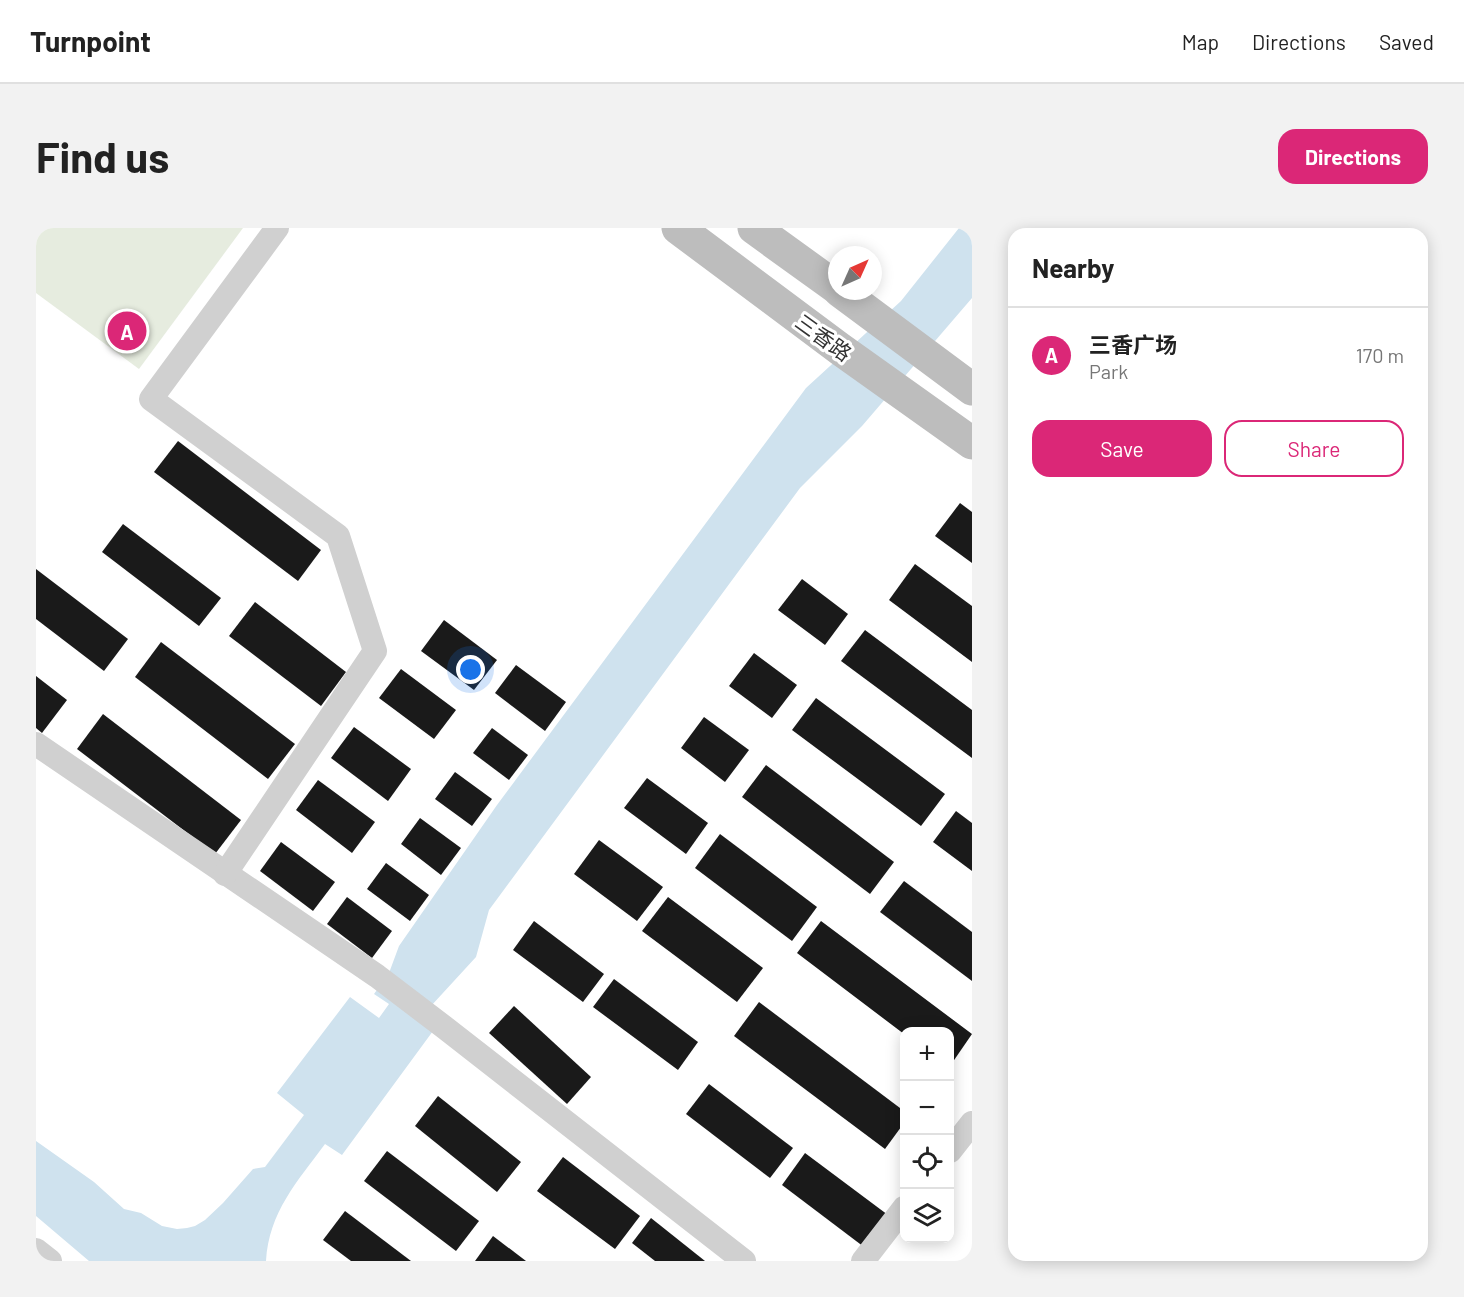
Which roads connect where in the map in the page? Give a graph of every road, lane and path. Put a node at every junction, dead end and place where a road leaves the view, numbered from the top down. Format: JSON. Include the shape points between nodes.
{"nodes":[{"id":1,"x":278,"y":228,"type":"edge"},
{"id":2,"x":678,"y":228,"type":"edge"},
{"id":3,"x":754,"y":228,"type":"edge"},
{"id":4,"x":828,"y":282,"type":"edge"},
{"id":5,"x":853,"y":300,"type":"edge"},
{"id":6,"x":972,"y":389,"type":"edge"},
{"id":7,"x":972,"y":443,"type":"edge"},
{"id":8,"x":36,"y":744,"type":"edge"},
{"id":9,"x":225,"y":874,"type":"junction"},
{"id":10,"x":972,"y":1123,"type":"edge"},
{"id":11,"x":954,"y":1146,"type":"edge"},
{"id":12,"x":900,"y":1213,"type":"edge"},
{"id":13,"x":36,"y":1250,"type":"edge"},
{"id":14,"x":50,"y":1261,"type":"edge"},
{"id":15,"x":744,"y":1261,"type":"edge"},
{"id":16,"x":862,"y":1261,"type":"edge"}],
"edges":[{"from":1,"to":9,"type":"street","via":[[151,399],[338,536],[375,651]]},
{"from":2,"to":7,"type":"main road","name":"三香路"},
{"from":3,"to":4,"type":"main road"},
{"from":5,"to":6,"type":"main road"},
{"from":8,"to":9,"type":"street"},
{"from":9,"to":15,"type":"street","via":[[377,976]]},
{"from":10,"to":11,"type":"street"},
{"from":12,"to":16,"type":"street"},
{"from":13,"to":14,"type":"street"}]}
